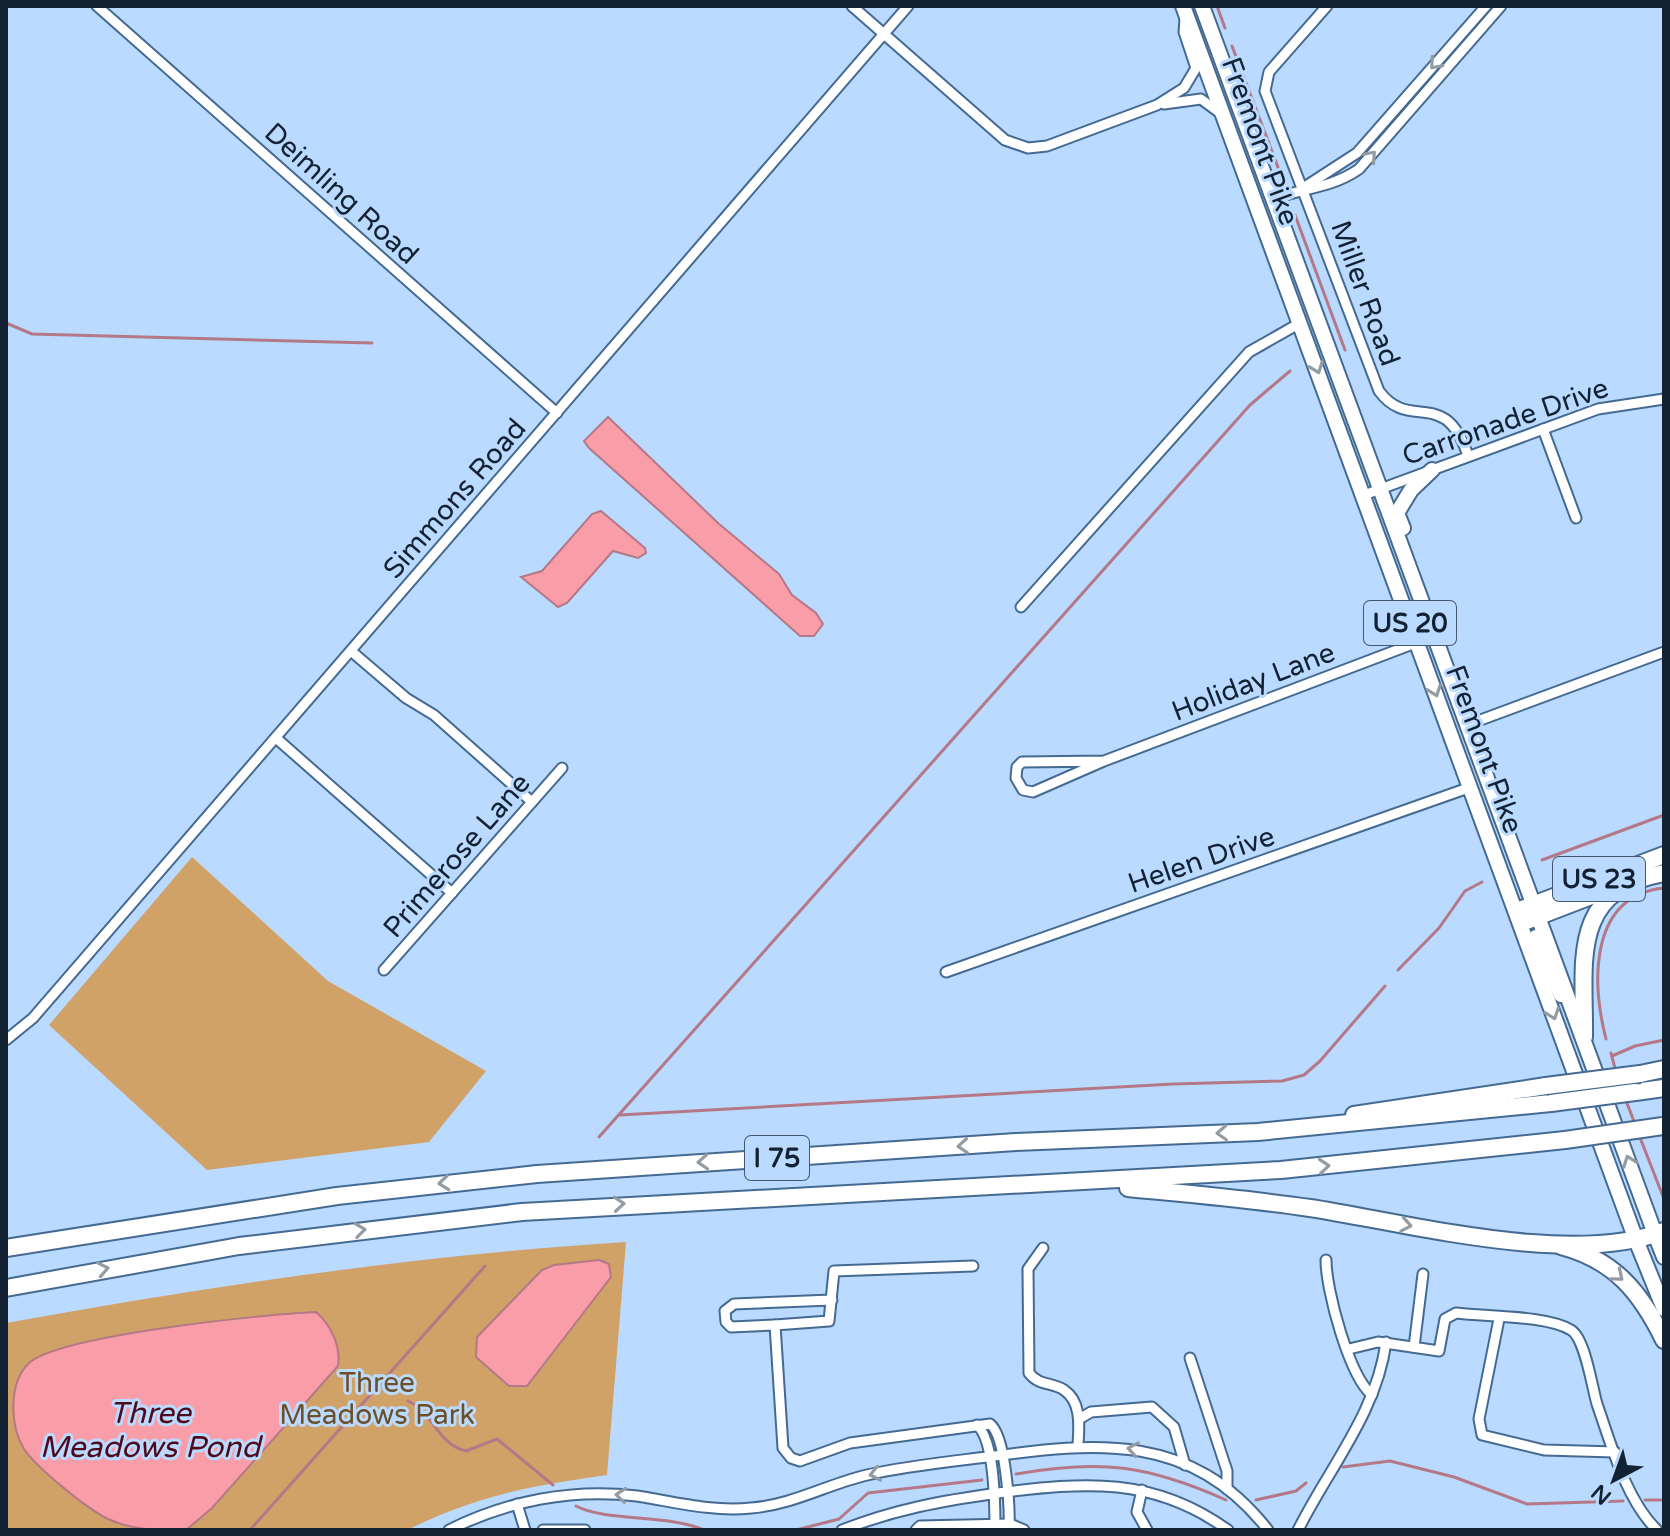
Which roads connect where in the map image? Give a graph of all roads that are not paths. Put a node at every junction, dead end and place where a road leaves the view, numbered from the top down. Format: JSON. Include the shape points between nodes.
{"nodes":[{"id":1,"x":97,"y":6,"type":"edge"},
{"id":2,"x":852,"y":6,"type":"edge"},
{"id":3,"x":908,"y":6,"type":"edge"},
{"id":4,"x":1202,"y":6,"type":"edge"},
{"id":5,"x":1327,"y":6,"type":"edge"},
{"id":6,"x":1486,"y":6,"type":"edge"},
{"id":7,"x":1501,"y":6,"type":"edge"},
{"id":8,"x":1184,"y":10,"type":"edge"},
{"id":9,"x":883,"y":34,"type":"junction"},
{"id":10,"x":1157,"y":105,"type":"junction"},
{"id":11,"x":1223,"y":115,"type":"junction"},
{"id":12,"x":1303,"y":188,"type":"junction"},
{"id":13,"x":1273,"y":199,"type":"junction"},
{"id":14,"x":1257,"y":205,"type":"junction"},
{"id":15,"x":1311,"y":301,"type":"junction"},
{"id":16,"x":1300,"y":323,"type":"junction"},
{"id":17,"x":1664,"y":399,"type":"edge"},
{"id":18,"x":557,"y":413,"type":"junction"},
{"id":19,"x":1543,"y":429,"type":"junction"},
{"id":20,"x":1468,"y":456,"type":"junction"},
{"id":21,"x":1432,"y":470,"type":"junction"},
{"id":22,"x":1380,"y":489,"type":"junction"},
{"id":23,"x":1364,"y":495,"type":"junction"},
{"id":24,"x":1576,"y":518,"type":"dead end"},
{"id":25,"x":1414,"y":583,"type":"junction"},
{"id":26,"x":1021,"y":607,"type":"dead end"},
{"id":27,"x":1418,"y":642,"type":"junction"},
{"id":28,"x":351,"y":651,"type":"junction"},
{"id":29,"x":1664,"y":652,"type":"edge"},
{"id":30,"x":1467,"y":725,"type":"junction"},
{"id":31,"x":276,"y":738,"type":"junction"},
{"id":32,"x":1104,"y":761,"type":"junction"},
{"id":33,"x":562,"y":768,"type":"dead end"},
{"id":34,"x":1471,"y":787,"type":"junction"},
{"id":35,"x":532,"y":802,"type":"junction"},
{"id":36,"x":1664,"y":855,"type":"edge"},
{"id":37,"x":1664,"y":873,"type":"edge"},
{"id":38,"x":1627,"y":882,"type":"junction"},
{"id":39,"x":452,"y":893,"type":"junction"},
{"id":40,"x":1537,"y":910,"type":"junction"},
{"id":41,"x":1519,"y":917,"type":"junction"},
{"id":42,"x":384,"y":970,"type":"dead end"},
{"id":43,"x":946,"y":972,"type":"dead end"},
{"id":44,"x":1575,"y":1014,"type":"junction"},
{"id":45,"x":1584,"y":1037,"type":"junction"},
{"id":46,"x":6,"y":1040,"type":"edge"},
{"id":47,"x":1664,"y":1069,"type":"edge"},
{"id":48,"x":1664,"y":1088,"type":"edge"},
{"id":49,"x":1664,"y":1126,"type":"edge"},
{"id":50,"x":1258,"y":1132,"type":"junction"},
{"id":51,"x":1079,"y":1184,"type":"junction"},
{"id":52,"x":1660,"y":1232,"type":"edge"},
{"id":53,"x":1636,"y":1240,"type":"junction"},
{"id":54,"x":1548,"y":1243,"type":"junction"},
{"id":55,"x":6,"y":1248,"type":"edge"},
{"id":56,"x":1043,"y":1248,"type":"dead end"},
{"id":57,"x":1664,"y":1257,"type":"edge"},
{"id":58,"x":1326,"y":1260,"type":"dead end"},
{"id":59,"x":973,"y":1266,"type":"dead end"},
{"id":60,"x":1423,"y":1274,"type":"dead end"},
{"id":61,"x":6,"y":1288,"type":"edge"},
{"id":62,"x":832,"y":1300,"type":"junction"},
{"id":63,"x":1664,"y":1309,"type":"edge"},
{"id":64,"x":1499,"y":1319,"type":"junction"},
{"id":65,"x":775,"y":1325,"type":"junction"},
{"id":66,"x":1664,"y":1340,"type":"edge"},
{"id":67,"x":1386,"y":1342,"type":"junction"},
{"id":68,"x":1414,"y":1347,"type":"junction"},
{"id":69,"x":1349,"y":1349,"type":"junction"},
{"id":70,"x":1190,"y":1358,"type":"dead end"},
{"id":71,"x":1372,"y":1395,"type":"junction"},
{"id":72,"x":1079,"y":1419,"type":"junction"},
{"id":73,"x":977,"y":1425,"type":"junction"},
{"id":74,"x":1078,"y":1445,"type":"junction"},
{"id":75,"x":1615,"y":1452,"type":"junction"},
{"id":76,"x":1002,"y":1455,"type":"junction"},
{"id":77,"x":988,"y":1457,"type":"junction"},
{"id":78,"x":1185,"y":1465,"type":"junction"},
{"id":79,"x":1227,"y":1489,"type":"junction"},
{"id":80,"x":1142,"y":1490,"type":"junction"},
{"id":81,"x":1007,"y":1492,"type":"junction"},
{"id":82,"x":995,"y":1494,"type":"junction"},
{"id":83,"x":517,"y":1504,"type":"junction"},
{"id":84,"x":1010,"y":1527,"type":"edge"},
{"id":85,"x":995,"y":1528,"type":"edge"},
{"id":86,"x":449,"y":1530,"type":"edge"},
{"id":87,"x":525,"y":1530,"type":"edge"},
{"id":88,"x":543,"y":1530,"type":"edge"},
{"id":89,"x":585,"y":1530,"type":"edge"},
{"id":90,"x":842,"y":1530,"type":"edge"},
{"id":91,"x":916,"y":1530,"type":"edge"},
{"id":92,"x":1024,"y":1530,"type":"edge"},
{"id":93,"x":1147,"y":1530,"type":"edge"},
{"id":94,"x":1228,"y":1530,"type":"edge"},
{"id":95,"x":1268,"y":1530,"type":"edge"},
{"id":96,"x":1298,"y":1530,"type":"edge"},
{"id":97,"x":1657,"y":1530,"type":"edge"}],
"edges":[{"from":1,"to":18,"type":"street","name":"Deimling Road"},
{"from":2,"to":9,"type":"street"},
{"from":3,"to":9,"type":"street","name":"Simmons Road"},
{"from":4,"to":13,"type":"main road","name":"Fremont Pike","number":"US 20"},
{"from":5,"to":12,"type":"street","name":"Miller Road","via":[[1264,80]]},
{"from":6,"to":12,"type":"street","one_way":true,"via":[[1357,153]]},
{"from":12,"to":7,"type":"street","one_way":true,"via":[[1335,183],[1359,169]]},
{"from":8,"to":10,"type":"street","via":[[1195,74],[1179,93]]},
{"from":8,"to":11,"type":"main road","name":"Fremont Pike","number":"US 20"},
{"from":9,"to":10,"type":"street","via":[[1017,146],[1047,146]]},
{"from":9,"to":18,"type":"street","name":"Simmons Road"},
{"from":10,"to":11,"type":"street","via":[[1201,99]]},
{"from":11,"to":13,"type":"main road","via":[[1237,132],[1261,193]]},
{"from":11,"to":14,"type":"main road","name":"Fremont Pike","number":"US 20"},
{"from":12,"to":13,"type":"street"},
{"from":12,"to":20,"type":"street","name":"Miller Road","via":[[1379,391],[1399,408],[1434,412],[1450,421]]},
{"from":13,"to":15,"type":"main road","name":"Fremont Pike","number":"US 20"},
{"from":14,"to":15,"type":"main road","via":[[1272,223],[1295,280]]},
{"from":14,"to":16,"type":"main road","name":"Fremont Pike","number":"US 20"},
{"from":15,"to":22,"type":"main road","name":"Fremont Pike","number":"US 20"},
{"from":16,"to":23,"type":"main road","name":"Fremont Pike","number":"US 20","one_way":true},
{"from":16,"to":26,"type":"street","via":[[1249,352]]},
{"from":17,"to":19,"type":"street","name":"Carronade Drive","via":[[1616,404]]},
{"from":18,"to":28,"type":"street","name":"Simmons Road"},
{"from":19,"to":20,"type":"street","name":"Carronade Drive"},
{"from":19,"to":24,"type":"street"},
{"from":20,"to":21,"type":"street","name":"Carronade Drive"},
{"from":21,"to":22,"type":"street","name":"Carronade Drive"},
{"from":21,"to":25,"type":"main road","via":[[1397,513],[1414,561]]},
{"from":22,"to":23,"type":"street","name":"Carronade Drive"},
{"from":22,"to":25,"type":"main road","name":"Fremont Pike","number":"US 20"},
{"from":23,"to":27,"type":"main road","name":"Fremont Pike","number":"US 20"},
{"from":25,"to":30,"type":"main road","name":"Fremont Pike","number":"US 20"},
{"from":27,"to":32,"type":"street","name":"Holiday Lane"},
{"from":27,"to":34,"type":"main road","name":"Fremont Pike","number":"US 20","one_way":true},
{"from":28,"to":31,"type":"street","name":"Simmons Road"},
{"from":28,"to":35,"type":"street","via":[[434,715]]},
{"from":29,"to":30,"type":"street"},
{"from":30,"to":40,"type":"main road","name":"Fremont Pike","number":"US 20"},
{"from":31,"to":39,"type":"street"},
{"from":31,"to":46,"type":"street","name":"Simmons Road","via":[[33,1018]]},
{"from":32,"to":32,"type":"street","name":"Holiday Lane","via":[[1022,762],[1016,778],[1023,790],[1033,792]]},
{"from":33,"to":35,"type":"street","name":"Primerose Lane"},
{"from":34,"to":41,"type":"main road","name":"Fremont Pike","number":"US 20"},
{"from":34,"to":43,"type":"street","name":"Helen Drive"},
{"from":35,"to":39,"type":"street","name":"Primerose Lane"},
{"from":36,"to":40,"type":"highway","number":"US 23"},
{"from":37,"to":38,"type":"highway"},
{"from":38,"to":40,"type":"highway"},
{"from":38,"to":45,"type":"highway","via":[[1594,918],[1585,943]]},
{"from":39,"to":42,"type":"street","name":"Primerose Lane"},
{"from":40,"to":41,"type":"highway"},
{"from":40,"to":44,"type":"main road","name":"Fremont Pike","number":"US 20"},
{"from":41,"to":44,"type":"main road","via":[[1535,935],[1556,989]]},
{"from":41,"to":53,"type":"main road","name":"Fremont Pike","number":"US 20","one_way":true},
{"from":44,"to":45,"type":"main road","name":"Fremont Pike","number":"US 20"},
{"from":52,"to":45,"type":"main road","name":"Fremont Pike","number":"US 20","one_way":true},
{"from":47,"to":50,"type":"highway","bridge":true},
{"from":48,"to":50,"type":"highway","number":"I 75","bridge":true},
{"from":51,"to":49,"type":"highway","number":"I 75","one_way":true,"bridge":true,"via":[[1377,1161]]},
{"from":50,"to":55,"type":"highway","number":"I 75","one_way":true,"via":[[1016,1142],[537,1174],[322,1198]]},
{"from":51,"to":54,"type":"highway","one_way":true,"via":[[1259,1201],[1483,1238]]},
{"from":61,"to":51,"type":"highway","number":"I 75","one_way":true,"via":[[239,1246],[522,1212]]},
{"from":52,"to":53,"type":"highway"},
{"from":52,"to":57,"type":"main road","number":"US 20"},
{"from":53,"to":54,"type":"highway"},
{"from":53,"to":63,"type":"main road","number":"US 20"},
{"from":54,"to":66,"type":"highway","one_way":true,"via":[[1603,1263],[1625,1281],[1645,1301]]},
{"from":56,"to":72,"type":"street","via":[[1028,1269],[1029,1373],[1065,1391]]},
{"from":58,"to":69,"type":"street","via":[[1329,1289]]},
{"from":59,"to":62,"type":"street","via":[[834,1271]]},
{"from":60,"to":68,"type":"street"},
{"from":62,"to":65,"type":"street","via":[[829,1321]]},
{"from":62,"to":65,"type":"street","via":[[734,1304],[725,1311],[731,1327]]},
{"from":64,"to":68,"type":"street","via":[[1449,1314],[1439,1351]]},
{"from":64,"to":75,"type":"street","via":[[1558,1325],[1576,1333]]},
{"from":64,"to":75,"type":"street","via":[[1479,1419],[1482,1435],[1532,1448]]},
{"from":65,"to":73,"type":"street","via":[[783,1448],[791,1458],[800,1461],[850,1443]]},
{"from":67,"to":68,"type":"street"},
{"from":67,"to":69,"type":"street","via":[[1364,1342]]},
{"from":67,"to":71,"type":"street"},
{"from":69,"to":71,"type":"street","via":[[1361,1383]]},
{"from":70,"to":79,"type":"street","via":[[1227,1471]]},
{"from":71,"to":96,"type":"street"},
{"from":72,"to":74,"type":"street"},
{"from":72,"to":78,"type":"street","via":[[1091,1412],[1152,1407],[1174,1427]]},
{"from":73,"to":76,"type":"street","via":[[994,1426]]},
{"from":73,"to":77,"type":"street"},
{"from":74,"to":76,"type":"street"},
{"from":78,"to":74,"type":"street","one_way":true,"via":[[1136,1449]]},
{"from":75,"to":97,"type":"street","via":[[1645,1517]]},
{"from":76,"to":77,"type":"street"},
{"from":76,"to":81,"type":"street"},
{"from":77,"to":82,"type":"street"},
{"from":77,"to":83,"type":"street","one_way":true,"via":[[867,1475],[753,1508],[607,1494]]},
{"from":78,"to":79,"type":"street"},
{"from":79,"to":95,"type":"street"},
{"from":80,"to":81,"type":"street","via":[[1073,1484]]},
{"from":80,"to":93,"type":"street","via":[[1137,1512]]},
{"from":80,"to":94,"type":"street","via":[[1187,1505]]},
{"from":81,"to":82,"type":"street"},
{"from":81,"to":84,"type":"street"},
{"from":82,"to":85,"type":"street"},
{"from":82,"to":90,"type":"street","via":[[911,1506]]},
{"from":83,"to":86,"type":"street"},
{"from":83,"to":87,"type":"street"},
{"from":84,"to":85,"type":"street"},
{"from":84,"to":92,"type":"street"},
{"from":85,"to":91,"type":"street"},
{"from":88,"to":89,"type":"street"}]}
